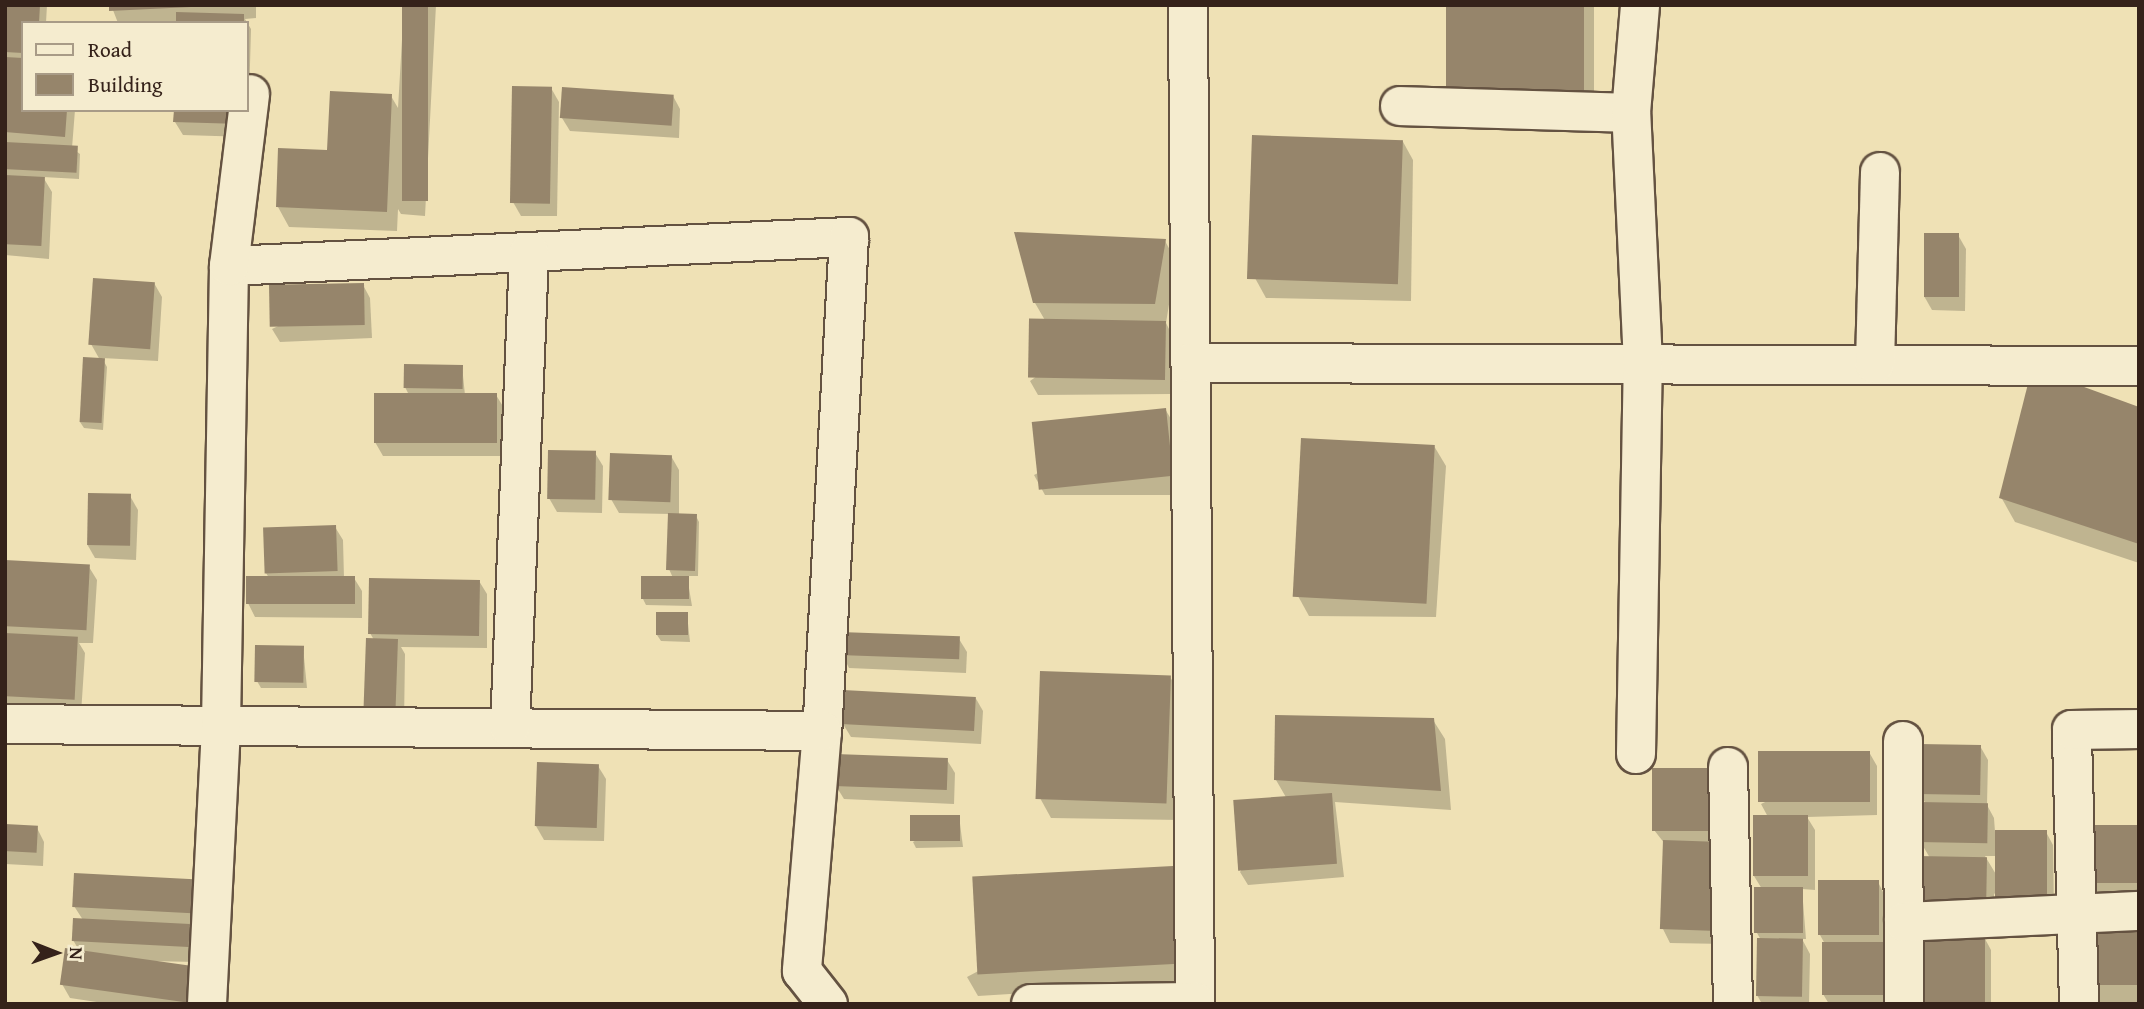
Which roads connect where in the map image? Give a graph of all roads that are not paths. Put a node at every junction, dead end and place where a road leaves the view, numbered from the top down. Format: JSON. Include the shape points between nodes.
{"nodes":[{"id":1,"x":1188,"y":5,"type":"edge"},
{"id":2,"x":1640,"y":5,"type":"edge"},
{"id":3,"x":250,"y":94,"type":"dead end"},
{"id":4,"x":1401,"y":106,"type":"dead end"},
{"id":5,"x":248,"y":110,"type":"edge"},
{"id":6,"x":248,"y":112,"type":"edge"},
{"id":7,"x":1631,"y":113,"type":"junction"},
{"id":8,"x":1880,"y":172,"type":"dead end"},
{"id":9,"x":529,"y":252,"type":"junction"},
{"id":10,"x":229,"y":267,"type":"junction"},
{"id":11,"x":1191,"y":363,"type":"junction"},
{"id":12,"x":1643,"y":363,"type":"junction"},
{"id":13,"x":1875,"y":364,"type":"junction"},
{"id":14,"x":2139,"y":366,"type":"edge"},
{"id":15,"x":5,"y":724,"type":"edge"},
{"id":16,"x":221,"y":725,"type":"junction"},
{"id":17,"x":510,"y":728,"type":"junction"},
{"id":18,"x":2139,"y":729,"type":"edge"},
{"id":19,"x":822,"y":731,"type":"junction"},
{"id":20,"x":1903,"y":741,"type":"dead end"},
{"id":21,"x":1636,"y":754,"type":"dead end"},
{"id":22,"x":1728,"y":767,"type":"dead end"},
{"id":23,"x":2139,"y":911,"type":"edge"},
{"id":24,"x":2074,"y":914,"type":"junction"},
{"id":25,"x":1904,"y":922,"type":"junction"},
{"id":26,"x":1195,"y":1003,"type":"edge"},
{"id":27,"x":208,"y":1004,"type":"edge"},
{"id":28,"x":828,"y":1004,"type":"edge"},
{"id":29,"x":1031,"y":1004,"type":"edge"},
{"id":30,"x":1733,"y":1004,"type":"edge"},
{"id":31,"x":1904,"y":1004,"type":"edge"},
{"id":32,"x":2079,"y":1004,"type":"edge"}],
"edges":[{"from":1,"to":11,"type":"street"},
{"from":2,"to":7,"type":"street"},
{"from":3,"to":5,"type":"street"},
{"from":4,"to":7,"type":"street"},
{"from":6,"to":10,"type":"street"},
{"from":7,"to":12,"type":"street"},
{"from":8,"to":13,"type":"street"},
{"from":9,"to":10,"type":"street"},
{"from":9,"to":17,"type":"street"},
{"from":9,"to":19,"type":"street","via":[[849,237]]},
{"from":10,"to":16,"type":"street"},
{"from":11,"to":12,"type":"street"},
{"from":11,"to":26,"type":"street"},
{"from":12,"to":13,"type":"street"},
{"from":12,"to":21,"type":"street"},
{"from":13,"to":14,"type":"street"},
{"from":15,"to":16,"type":"street"},
{"from":16,"to":17,"type":"street"},
{"from":16,"to":27,"type":"street"},
{"from":17,"to":19,"type":"street"},
{"from":18,"to":24,"type":"street","via":[[2072,730]]},
{"from":19,"to":28,"type":"street","via":[[802,971]]},
{"from":20,"to":25,"type":"street"},
{"from":22,"to":30,"type":"street"},
{"from":23,"to":24,"type":"street"},
{"from":24,"to":25,"type":"street"},
{"from":24,"to":32,"type":"street"},
{"from":25,"to":31,"type":"street"},
{"from":26,"to":29,"type":"street"}]}
